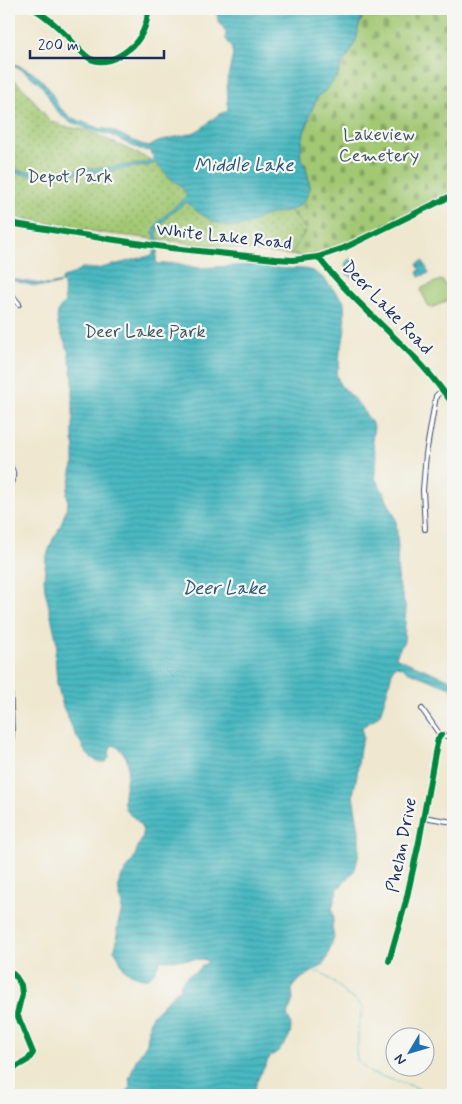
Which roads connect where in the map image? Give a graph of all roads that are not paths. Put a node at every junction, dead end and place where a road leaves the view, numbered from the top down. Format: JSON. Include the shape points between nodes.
{"nodes":[{"id":1,"x":34,"y":9,"type":"edge"},
{"id":2,"x":148,"y":9,"type":"edge"},
{"id":3,"x":453,"y":195,"type":"edge"},
{"id":4,"x":9,"y":222,"type":"edge"},
{"id":5,"x":318,"y":257,"type":"junction"},
{"id":6,"x":9,"y":291,"type":"edge"},
{"id":7,"x":19,"y":304,"type":"dead end"},
{"id":8,"x":442,"y":390,"type":"junction"},
{"id":9,"x":453,"y":404,"type":"edge"},
{"id":10,"x":9,"y":465,"type":"edge"},
{"id":11,"x":9,"y":487,"type":"edge"},
{"id":12,"x":425,"y":529,"type":"dead end"},
{"id":13,"x":9,"y":672,"type":"edge"},
{"id":14,"x":422,"y":709,"type":"dead end"},
{"id":15,"x":441,"y":735,"type":"junction"},
{"id":16,"x":453,"y":737,"type":"edge"},
{"id":17,"x":9,"y":761,"type":"edge"},
{"id":18,"x":423,"y":817,"type":"junction"},
{"id":19,"x":453,"y":822,"type":"edge"},
{"id":20,"x":389,"y":961,"type":"dead end"},
{"id":21,"x":9,"y":970,"type":"edge"},
{"id":22,"x":16,"y":1067,"type":"dead end"}],
"edges":[{"from":1,"to":2,"type":"street","via":[[96,61],[111,60],[134,44],[148,19]]},
{"from":3,"to":5,"type":"street","name":"White Lake Road","via":[[344,248]]},
{"from":4,"to":5,"type":"street","name":"White Lake Road","via":[[157,246],[275,259]]},
{"from":5,"to":8,"type":"street","name":"Deer Lake Road"},
{"from":6,"to":7,"type":"street"},
{"from":8,"to":9,"type":"street","name":"Deer Lake Road"},
{"from":8,"to":12,"type":"street","via":[[436,396],[426,454],[423,490]]},
{"from":10,"to":11,"type":"street","via":[[14,474]]},
{"from":13,"to":17,"type":"street","via":[[12,732]]},
{"from":14,"to":15,"type":"street"},
{"from":15,"to":16,"type":"street"},
{"from":15,"to":18,"type":"street","name":"Phelan Drive","via":[[434,753]]},
{"from":18,"to":19,"type":"street"},
{"from":18,"to":20,"type":"street","name":"Phelan Drive","via":[[406,901]]},
{"from":21,"to":22,"type":"street","via":[[21,985],[17,1014],[33,1053]]}]}
